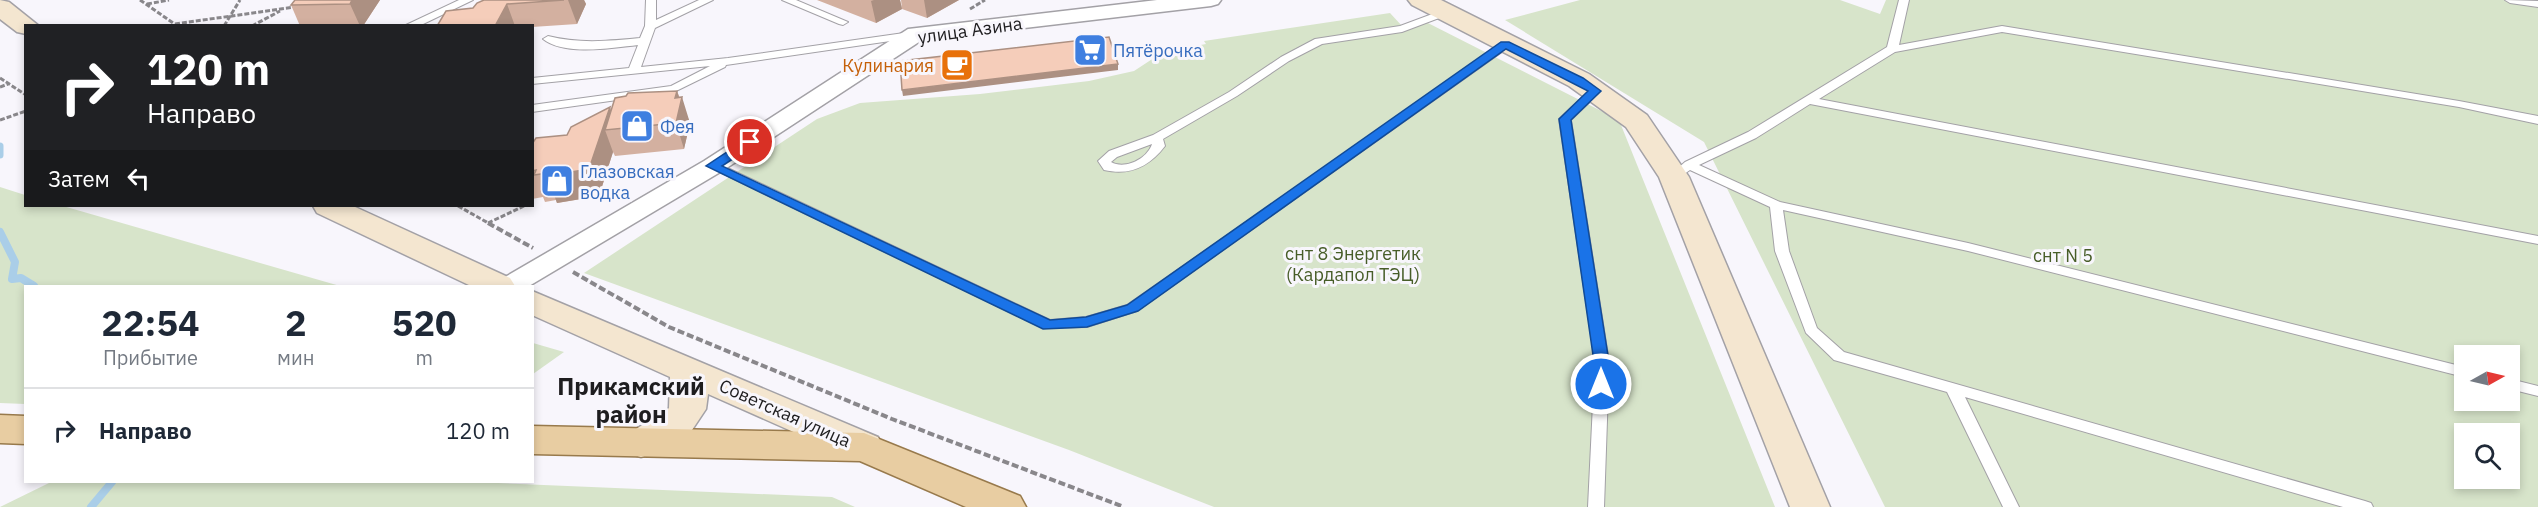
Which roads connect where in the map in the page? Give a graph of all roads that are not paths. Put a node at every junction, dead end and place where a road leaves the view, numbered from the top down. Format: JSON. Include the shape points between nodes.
{"nodes":[{"id":1,"x":468,"y":0,"type":"edge"},
{"id":2,"x":651,"y":0,"type":"edge"},
{"id":3,"x":708,"y":0,"type":"edge"},
{"id":4,"x":787,"y":0,"type":"edge"},
{"id":5,"x":1211,"y":0,"type":"edge"},
{"id":6,"x":1904,"y":0,"type":"edge"},
{"id":7,"x":2510,"y":0,"type":"edge"},
{"id":8,"x":2538,"y":4,"type":"edge"},
{"id":9,"x":0,"y":6,"type":"edge"},
{"id":10,"x":1432,"y":6,"type":"edge"},
{"id":11,"x":843,"y":22,"type":"dead end"},
{"id":12,"x":24,"y":24,"type":"edge"},
{"id":13,"x":413,"y":24,"type":"edge"},
{"id":14,"x":650,"y":26,"type":"junction"},
{"id":15,"x":916,"y":34,"type":"junction"},
{"id":16,"x":548,"y":39,"type":"dead end"},
{"id":17,"x":644,"y":41,"type":"junction"},
{"id":18,"x":1505,"y":45,"type":"junction"},
{"id":19,"x":1892,"y":49,"type":"junction"},
{"id":20,"x":728,"y":61,"type":"junction"},
{"id":21,"x":634,"y":70,"type":"junction"},
{"id":22,"x":534,"y":81,"type":"edge"},
{"id":23,"x":1595,"y":91,"type":"junction"},
{"id":24,"x":1811,"y":101,"type":"junction"},
{"id":25,"x":534,"y":109,"type":"edge"},
{"id":26,"x":2538,"y":120,"type":"edge"},
{"id":27,"x":1157,"y":138,"type":"dead end"},
{"id":28,"x":713,"y":166,"type":"junction"},
{"id":29,"x":1681,"y":171,"type":"junction"},
{"id":30,"x":1776,"y":205,"type":"junction"},
{"id":31,"x":330,"y":207,"type":"edge"},
{"id":32,"x":2538,"y":240,"type":"edge"},
{"id":33,"x":496,"y":285,"type":"edge"},
{"id":34,"x":511,"y":285,"type":"edge"},
{"id":35,"x":534,"y":303,"type":"edge"},
{"id":36,"x":2454,"y":369,"type":"edge"},
{"id":37,"x":688,"y":370,"type":"junction"},
{"id":38,"x":2520,"y":386,"type":"edge"},
{"id":39,"x":1952,"y":387,"type":"junction"},
{"id":40,"x":2538,"y":391,"type":"edge"},
{"id":41,"x":534,"y":440,"type":"edge"},
{"id":42,"x":641,"y":442,"type":"junction"},
{"id":43,"x":864,"y":447,"type":"junction"},
{"id":44,"x":2014,"y":506,"type":"edge"},
{"id":45,"x":1006,"y":507,"type":"edge"},
{"id":46,"x":1596,"y":507,"type":"edge"},
{"id":47,"x":1810,"y":507,"type":"edge"},
{"id":48,"x":2365,"y":507,"type":"edge"}],
"edges":[{"from":1,"to":13,"type":"lane"},
{"from":2,"to":14,"type":"lane"},
{"from":3,"to":14,"type":"lane"},
{"from":4,"to":11,"type":"lane"},
{"from":5,"to":15,"type":"street","name":"улица Азина"},
{"from":6,"to":19,"type":"lane"},
{"from":7,"to":8,"type":"lane"},
{"from":9,"to":12,"type":"street"},
{"from":10,"to":18,"type":"street"},
{"from":10,"to":27,"type":"lane","via":[[1402,29],[1319,41]]},
{"from":14,"to":17,"type":"lane"},
{"from":15,"to":20,"type":"lane"},
{"from":15,"to":28,"type":"street","name":"улица Азина"},
{"from":16,"to":17,"type":"lane","via":[[567,46],[588,47]]},
{"from":17,"to":21,"type":"lane"},
{"from":18,"to":23,"type":"street"},
{"from":18,"to":28,"type":"lane","via":[[1132,308],[1087,322],[1048,325]]},
{"from":19,"to":24,"type":"lane"},
{"from":19,"to":26,"type":"lane","via":[[2002,29]]},
{"from":20,"to":21,"type":"lane"},
{"from":20,"to":25,"type":"lane","via":[[674,89]]},
{"from":21,"to":22,"type":"lane"},
{"from":23,"to":29,"type":"street","via":[[1637,121]]},
{"from":23,"to":46,"type":"lane","via":[[1565,119],[1602,362]]},
{"from":24,"to":29,"type":"lane"},
{"from":24,"to":32,"type":"lane"},
{"from":28,"to":34,"type":"street","name":"улица Азина","via":[[547,251]]},
{"from":29,"to":30,"type":"lane"},
{"from":29,"to":47,"type":"street"},
{"from":30,"to":36,"type":"lane","via":[[1968,247]]},
{"from":30,"to":39,"type":"lane","via":[[1782,251],[1811,330],[1839,356]]},
{"from":31,"to":33,"type":"street"},
{"from":35,"to":37,"type":"street","name":"Советская улица"},
{"from":37,"to":42,"type":"street","via":[[692,396],[687,412],[673,427]]},
{"from":37,"to":43,"type":"street","name":"Советская улица"},
{"from":38,"to":40,"type":"lane"},
{"from":39,"to":44,"type":"lane"},
{"from":39,"to":48,"type":"lane"},
{"from":41,"to":42,"type":"main road"},
{"from":42,"to":43,"type":"main road"},
{"from":43,"to":45,"type":"main road","name":"Советская улица"}]}
